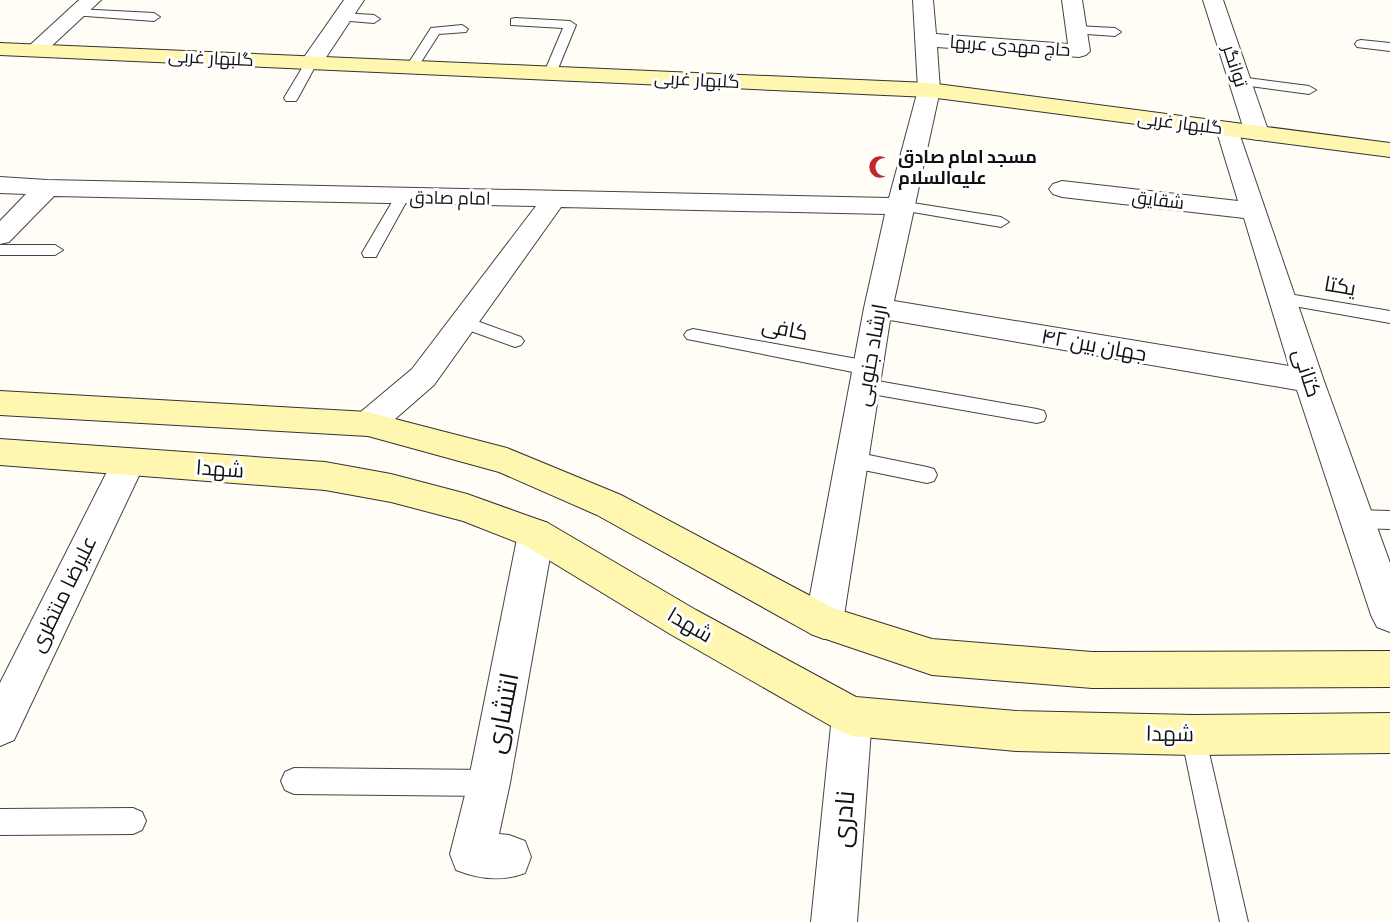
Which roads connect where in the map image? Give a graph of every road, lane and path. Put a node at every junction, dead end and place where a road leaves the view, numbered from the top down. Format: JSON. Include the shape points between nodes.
{"nodes":[{"id":1,"x":923,"y":0,"type":"edge"},
{"id":2,"x":1072,"y":0,"type":"edge"},
{"id":3,"x":1213,"y":0,"type":"edge"},
{"id":4,"x":84,"y":7,"type":"edge"},
{"id":5,"x":348,"y":8,"type":"edge"},
{"id":6,"x":154,"y":17,"type":"dead end"},
{"id":7,"x":374,"y":19,"type":"dead end"},
{"id":8,"x":515,"y":22,"type":"dead end"},
{"id":9,"x":462,"y":29,"type":"dead end"},
{"id":10,"x":1076,"y":30,"type":"junction"},
{"id":11,"x":1115,"y":32,"type":"dead end"},
{"id":12,"x":926,"y":40,"type":"junction"},
{"id":13,"x":1361,"y":44,"type":"dead end"},
{"id":14,"x":1390,"y":47,"type":"edge"},
{"id":15,"x":0,"y":49,"type":"edge"},
{"id":16,"x":36,"y":50,"type":"junction"},
{"id":17,"x":311,"y":63,"type":"junction"},
{"id":18,"x":412,"y":67,"type":"junction"},
{"id":19,"x":550,"y":73,"type":"junction"},
{"id":20,"x":1240,"y":81,"type":"junction"},
{"id":21,"x":929,"y":90,"type":"junction"},
{"id":22,"x":1309,"y":90,"type":"dead end"},
{"id":23,"x":291,"y":99,"type":"dead end"},
{"id":24,"x":1243,"y":131,"type":"junction"},
{"id":25,"x":1390,"y":150,"type":"edge"},
{"id":26,"x":0,"y":185,"type":"edge"},
{"id":27,"x":47,"y":188,"type":"junction"},
{"id":28,"x":1062,"y":189,"type":"dead end"},
{"id":29,"x":402,"y":197,"type":"junction"},
{"id":30,"x":554,"y":199,"type":"junction"},
{"id":31,"x":900,"y":206,"type":"junction"},
{"id":32,"x":1255,"y":211,"type":"junction"},
{"id":33,"x":1001,"y":222,"type":"dead end"},
{"id":34,"x":0,"y":236,"type":"edge"},
{"id":35,"x":0,"y":250,"type":"edge"},
{"id":36,"x":55,"y":250,"type":"dead end"},
{"id":37,"x":370,"y":253,"type":"dead end"},
{"id":38,"x":1283,"y":299,"type":"junction"},
{"id":39,"x":878,"y":308,"type":"junction"},
{"id":40,"x":1390,"y":317,"type":"edge"},
{"id":41,"x":463,"y":322,"type":"junction"},
{"id":42,"x":693,"y":335,"type":"dead end"},
{"id":43,"x":515,"y":341,"type":"dead end"},
{"id":44,"x":867,"y":377,"type":"junction"},
{"id":45,"x":1309,"y":381,"type":"junction"},
{"id":46,"x":0,"y":403,"type":"edge"},
{"id":47,"x":1037,"y":416,"type":"dead end"},
{"id":48,"x":261,"y":418,"type":"junction"},
{"id":49,"x":368,"y":424,"type":"junction"},
{"id":50,"x":0,"y":452,"type":"edge"},
{"id":51,"x":854,"y":460,"type":"junction"},
{"id":52,"x":128,"y":463,"type":"junction"},
{"id":53,"x":239,"y":470,"type":"junction"},
{"id":54,"x":927,"y":475,"type":"dead end"},
{"id":55,"x":1356,"y":519,"type":"junction"},
{"id":56,"x":1390,"y":520,"type":"edge"},
{"id":57,"x":536,"y":534,"type":"junction"},
{"id":58,"x":1390,"y":615,"type":"edge"},
{"id":59,"x":824,"y":621,"type":"junction"},
{"id":60,"x":1390,"y":669,"type":"edge"},
{"id":61,"x":852,"y":717,"type":"junction"},
{"id":62,"x":0,"y":726,"type":"edge"},
{"id":63,"x":1390,"y":734,"type":"edge"},
{"id":64,"x":1193,"y":735,"type":"junction"},
{"id":65,"x":294,"y":781,"type":"dead end"},
{"id":66,"x":489,"y":783,"type":"junction"},
{"id":67,"x":133,"y":821,"type":"dead end"},
{"id":68,"x":0,"y":822,"type":"edge"},
{"id":69,"x":509,"y":857,"type":"dead end"},
{"id":70,"x":834,"y":922,"type":"edge"},
{"id":71,"x":1234,"y":922,"type":"edge"}],
"edges":[{"from":1,"to":12,"type":"street","name":"ارشاد جنوبی"},
{"from":2,"to":10,"type":"street","name":"حاج مهدی عربها"},
{"from":3,"to":20,"type":"street","name":"توانگر"},
{"from":4,"to":6,"type":"lane"},
{"from":4,"to":16,"type":"street"},
{"from":5,"to":7,"type":"lane"},
{"from":5,"to":17,"type":"street"},
{"from":8,"to":19,"type":"lane","via":[[570,25]]},
{"from":9,"to":18,"type":"lane","via":[[435,31]]},
{"from":10,"to":11,"type":"lane"},
{"from":10,"to":12,"type":"street","name":"حاج مهدی عربها","via":[[1078,51]]},
{"from":12,"to":21,"type":"street","name":"ارشاد جنوبی"},
{"from":13,"to":14,"type":"lane"},
{"from":15,"to":16,"type":"main road","name":"گلبهار غربی"},
{"from":16,"to":17,"type":"main road","name":"گلبهار غربی"},
{"from":17,"to":18,"type":"main road","name":"گلبهار غربی"},
{"from":17,"to":23,"type":"lane"},
{"from":18,"to":19,"type":"main road","name":"گلبهار غربی"},
{"from":19,"to":21,"type":"main road","name":"گلبهار غربی"},
{"from":20,"to":22,"type":"lane"},
{"from":20,"to":24,"type":"street","name":"توانگر"},
{"from":21,"to":24,"type":"main road","name":"گلبهار غربی"},
{"from":21,"to":31,"type":"street","name":"ارشاد جنوبی"},
{"from":24,"to":25,"type":"main road","name":"گلبهار غربی"},
{"from":24,"to":32,"type":"street","name":"کتانی"},
{"from":26,"to":27,"type":"street","name":"امام صادق"},
{"from":27,"to":29,"type":"street","name":"امام صادق"},
{"from":27,"to":34,"type":"street"},
{"from":28,"to":32,"type":"street","name":"شقایق"},
{"from":29,"to":30,"type":"street","name":"امام صادق"},
{"from":29,"to":37,"type":"lane"},
{"from":30,"to":31,"type":"street","name":"امام صادق"},
{"from":30,"to":41,"type":"street"},
{"from":31,"to":33,"type":"lane"},
{"from":31,"to":39,"type":"street","name":"ارشاد جنوبی"},
{"from":32,"to":38,"type":"street","name":"کتانی"},
{"from":35,"to":36,"type":"lane"},
{"from":38,"to":40,"type":"lane","name":"یکتا"},
{"from":38,"to":45,"type":"street","name":"کتانی"},
{"from":39,"to":44,"type":"street","name":"ارشاد جنوبی"},
{"from":39,"to":45,"type":"street","name":"جهان بین ۴۲"},
{"from":41,"to":43,"type":"lane"},
{"from":41,"to":49,"type":"street","via":[[423,377]]},
{"from":42,"to":44,"type":"lane","name":"کافی"},
{"from":44,"to":47,"type":"lane","name":"کافی"},
{"from":44,"to":51,"type":"street","name":"ارشاد جنوبی"},
{"from":45,"to":55,"type":"street","name":"کتانی"},
{"from":46,"to":48,"type":"main road"},
{"from":48,"to":49,"type":"main road"},
{"from":48,"to":53,"type":"main road"},
{"from":49,"to":59,"type":"main road","via":[[507,461],[663,533]]},
{"from":50,"to":52,"type":"main road","name":"شهدا"},
{"from":51,"to":54,"type":"lane"},
{"from":51,"to":59,"type":"street","name":"ارشاد جنوبی"},
{"from":52,"to":53,"type":"main road","name":"شهدا"},
{"from":52,"to":62,"type":"street","name":"علیرضا منتظری"},
{"from":53,"to":57,"type":"main road","name":"شهدا","via":[[324,476],[391,488],[467,508]]},
{"from":55,"to":56,"type":"lane"},
{"from":55,"to":58,"type":"street","name":"کتانی"},
{"from":57,"to":61,"type":"main road","name":"شهدا"},
{"from":57,"to":66,"type":"street","name":"انتشاری"},
{"from":59,"to":60,"type":"main road","via":[[932,657],[1092,670]]},
{"from":61,"to":64,"type":"main road","name":"شهدا","via":[[1016,731]]},
{"from":61,"to":70,"type":"street","name":"نادری"},
{"from":63,"to":64,"type":"main road","name":"شهدا"},
{"from":64,"to":71,"type":"lane"},
{"from":65,"to":66,"type":"lane"},
{"from":66,"to":69,"type":"street","name":"انتشاری","via":[[472,854]]},
{"from":67,"to":68,"type":"lane"}]}
